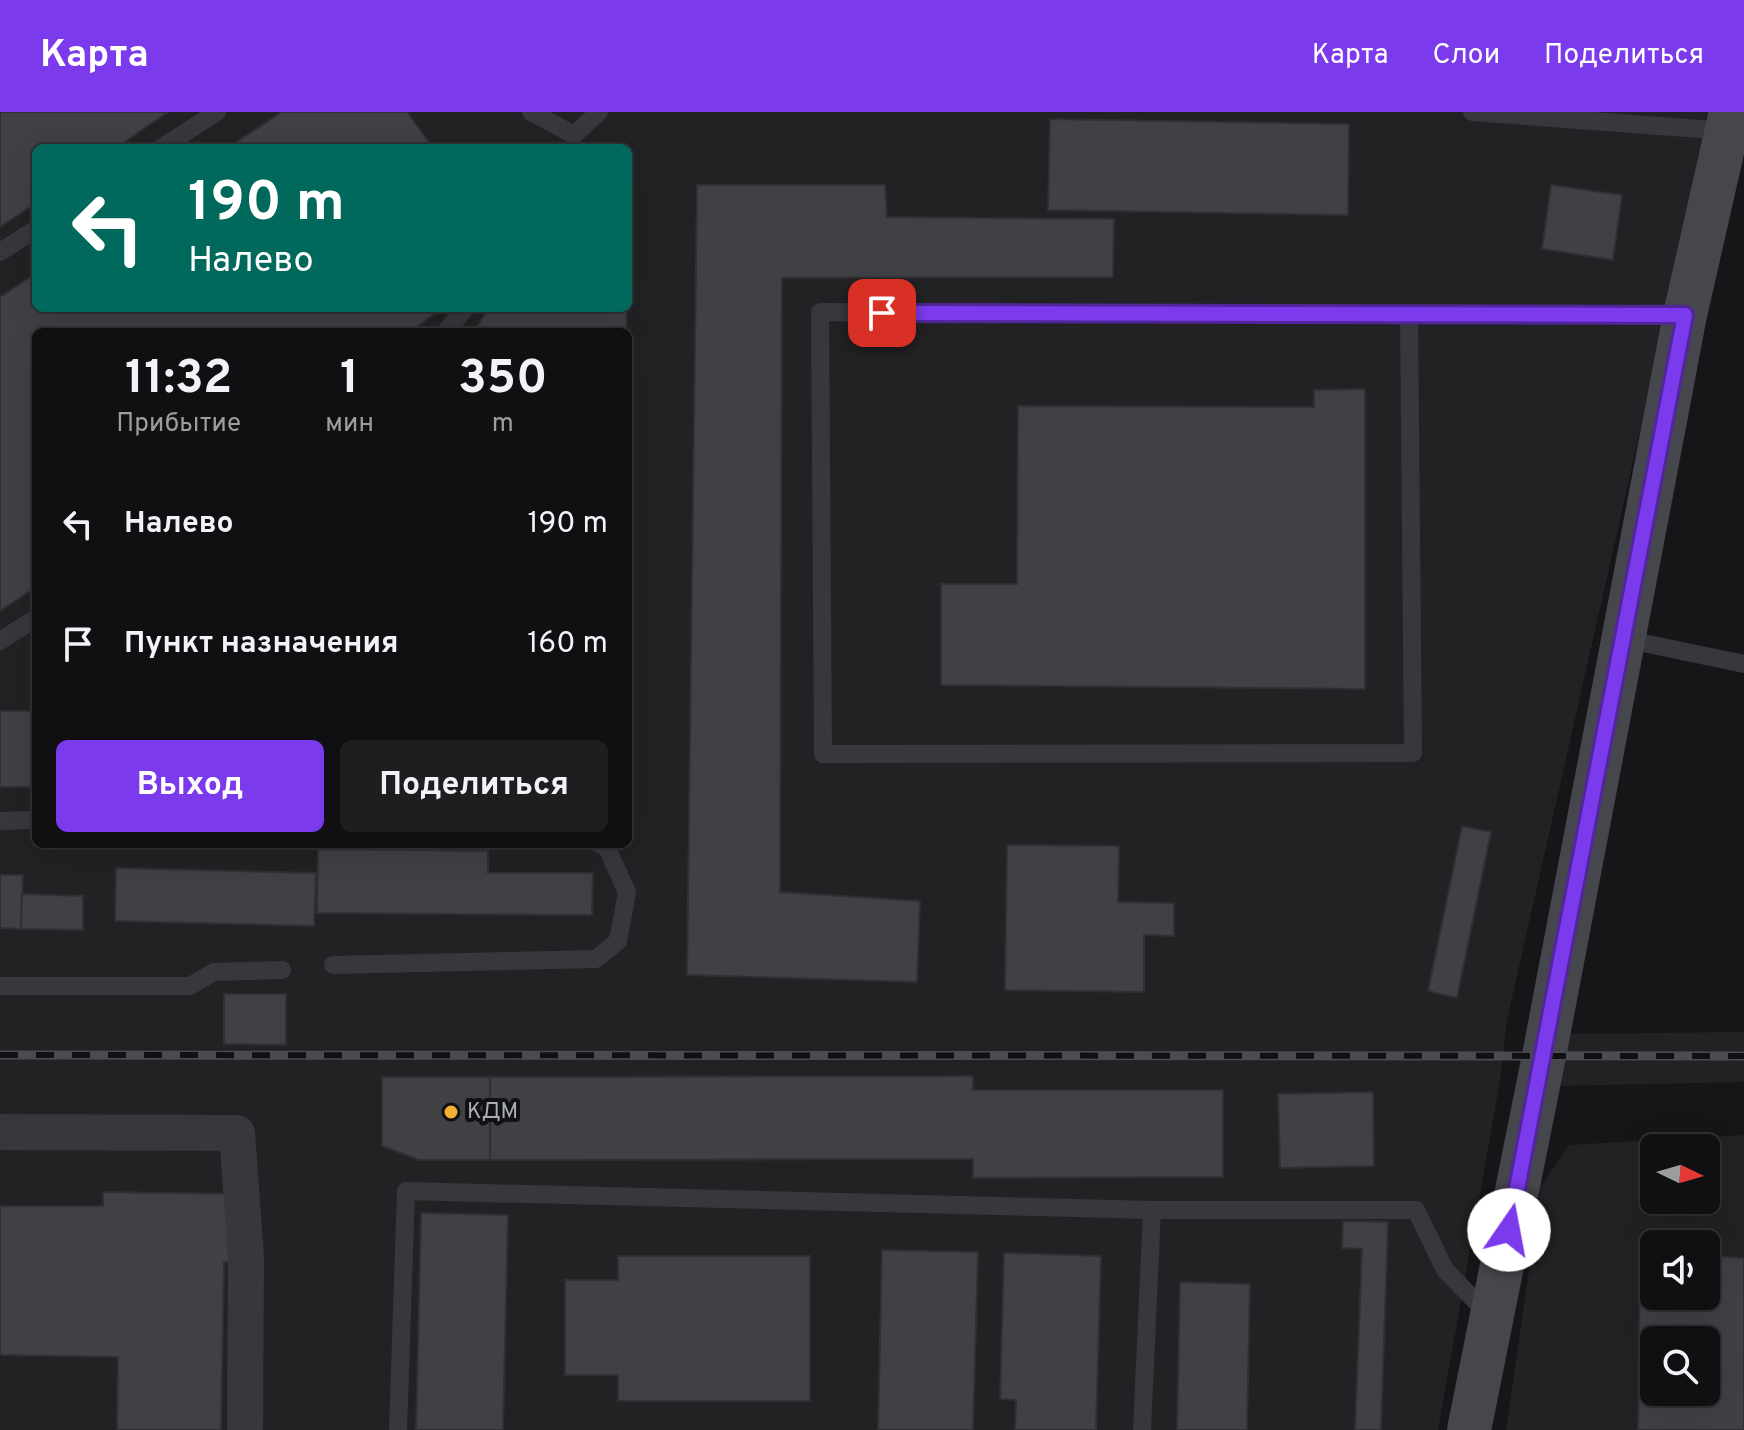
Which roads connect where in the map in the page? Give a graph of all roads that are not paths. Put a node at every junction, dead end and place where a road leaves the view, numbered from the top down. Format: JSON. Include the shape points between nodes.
{"nodes":[{"id":1,"x":217,"y":112,"type":"edge"},
{"id":2,"x":531,"y":112,"type":"edge"},
{"id":3,"x":599,"y":112,"type":"edge"},
{"id":4,"x":1472,"y":112,"type":"edge"},
{"id":5,"x":1729,"y":122,"type":"edge"},
{"id":6,"x":571,"y":142,"type":"edge"},
{"id":7,"x":167,"y":144,"type":"edge"},
{"id":8,"x":32,"y":232,"type":"edge"},
{"id":9,"x":0,"y":252,"type":"edge"},
{"id":10,"x":462,"y":312,"type":"edge"},
{"id":11,"x":1409,"y":314,"type":"junction"},
{"id":12,"x":1685,"y":315,"type":"junction"},
{"id":13,"x":448,"y":328,"type":"edge"},
{"id":14,"x":32,"y":621,"type":"edge"},
{"id":15,"x":1624,"y":639,"type":"junction"},
{"id":16,"x":0,"y":641,"type":"edge"},
{"id":17,"x":1744,"y":664,"type":"edge"},
{"id":18,"x":32,"y":820,"type":"edge"},
{"id":19,"x":0,"y":821,"type":"edge"},
{"id":20,"x":607,"y":848,"type":"edge"},
{"id":21,"x":333,"y":965,"type":"dead end"},
{"id":22,"x":282,"y":970,"type":"dead end"},
{"id":23,"x":0,"y":986,"type":"edge"},
{"id":24,"x":0,"y":1132,"type":"edge"},
{"id":25,"x":1152,"y":1210,"type":"junction"},
{"id":26,"x":1491,"y":1317,"type":"junction"},
{"id":27,"x":245,"y":1430,"type":"edge"},
{"id":28,"x":398,"y":1430,"type":"edge"},
{"id":29,"x":1142,"y":1430,"type":"edge"},
{"id":30,"x":1469,"y":1430,"type":"edge"}],
"edges":[{"from":1,"to":7,"type":"lane"},
{"from":2,"to":6,"type":"lane"},
{"from":3,"to":6,"type":"lane"},
{"from":4,"to":5,"type":"lane"},
{"from":5,"to":12,"type":"street"},
{"from":8,"to":9,"type":"lane"},
{"from":10,"to":13,"type":"lane"},
{"from":11,"to":11,"type":"lane","via":[[820,312],[823,754],[1413,753]]},
{"from":11,"to":12,"type":"lane"},
{"from":12,"to":15,"type":"street"},
{"from":14,"to":16,"type":"lane"},
{"from":15,"to":17,"type":"lane"},
{"from":15,"to":26,"type":"street"},
{"from":18,"to":19,"type":"lane"},
{"from":20,"to":21,"type":"lane","via":[[627,892],[618,941],[596,959]]},
{"from":22,"to":23,"type":"lane","via":[[214,972],[190,986]]},
{"from":24,"to":27,"type":"street","via":[[237,1133],[246,1257]]},
{"from":25,"to":26,"type":"lane","via":[[1416,1210],[1445,1270]]},
{"from":25,"to":28,"type":"lane","via":[[406,1191]]},
{"from":25,"to":29,"type":"lane"},
{"from":26,"to":30,"type":"street"}]}
